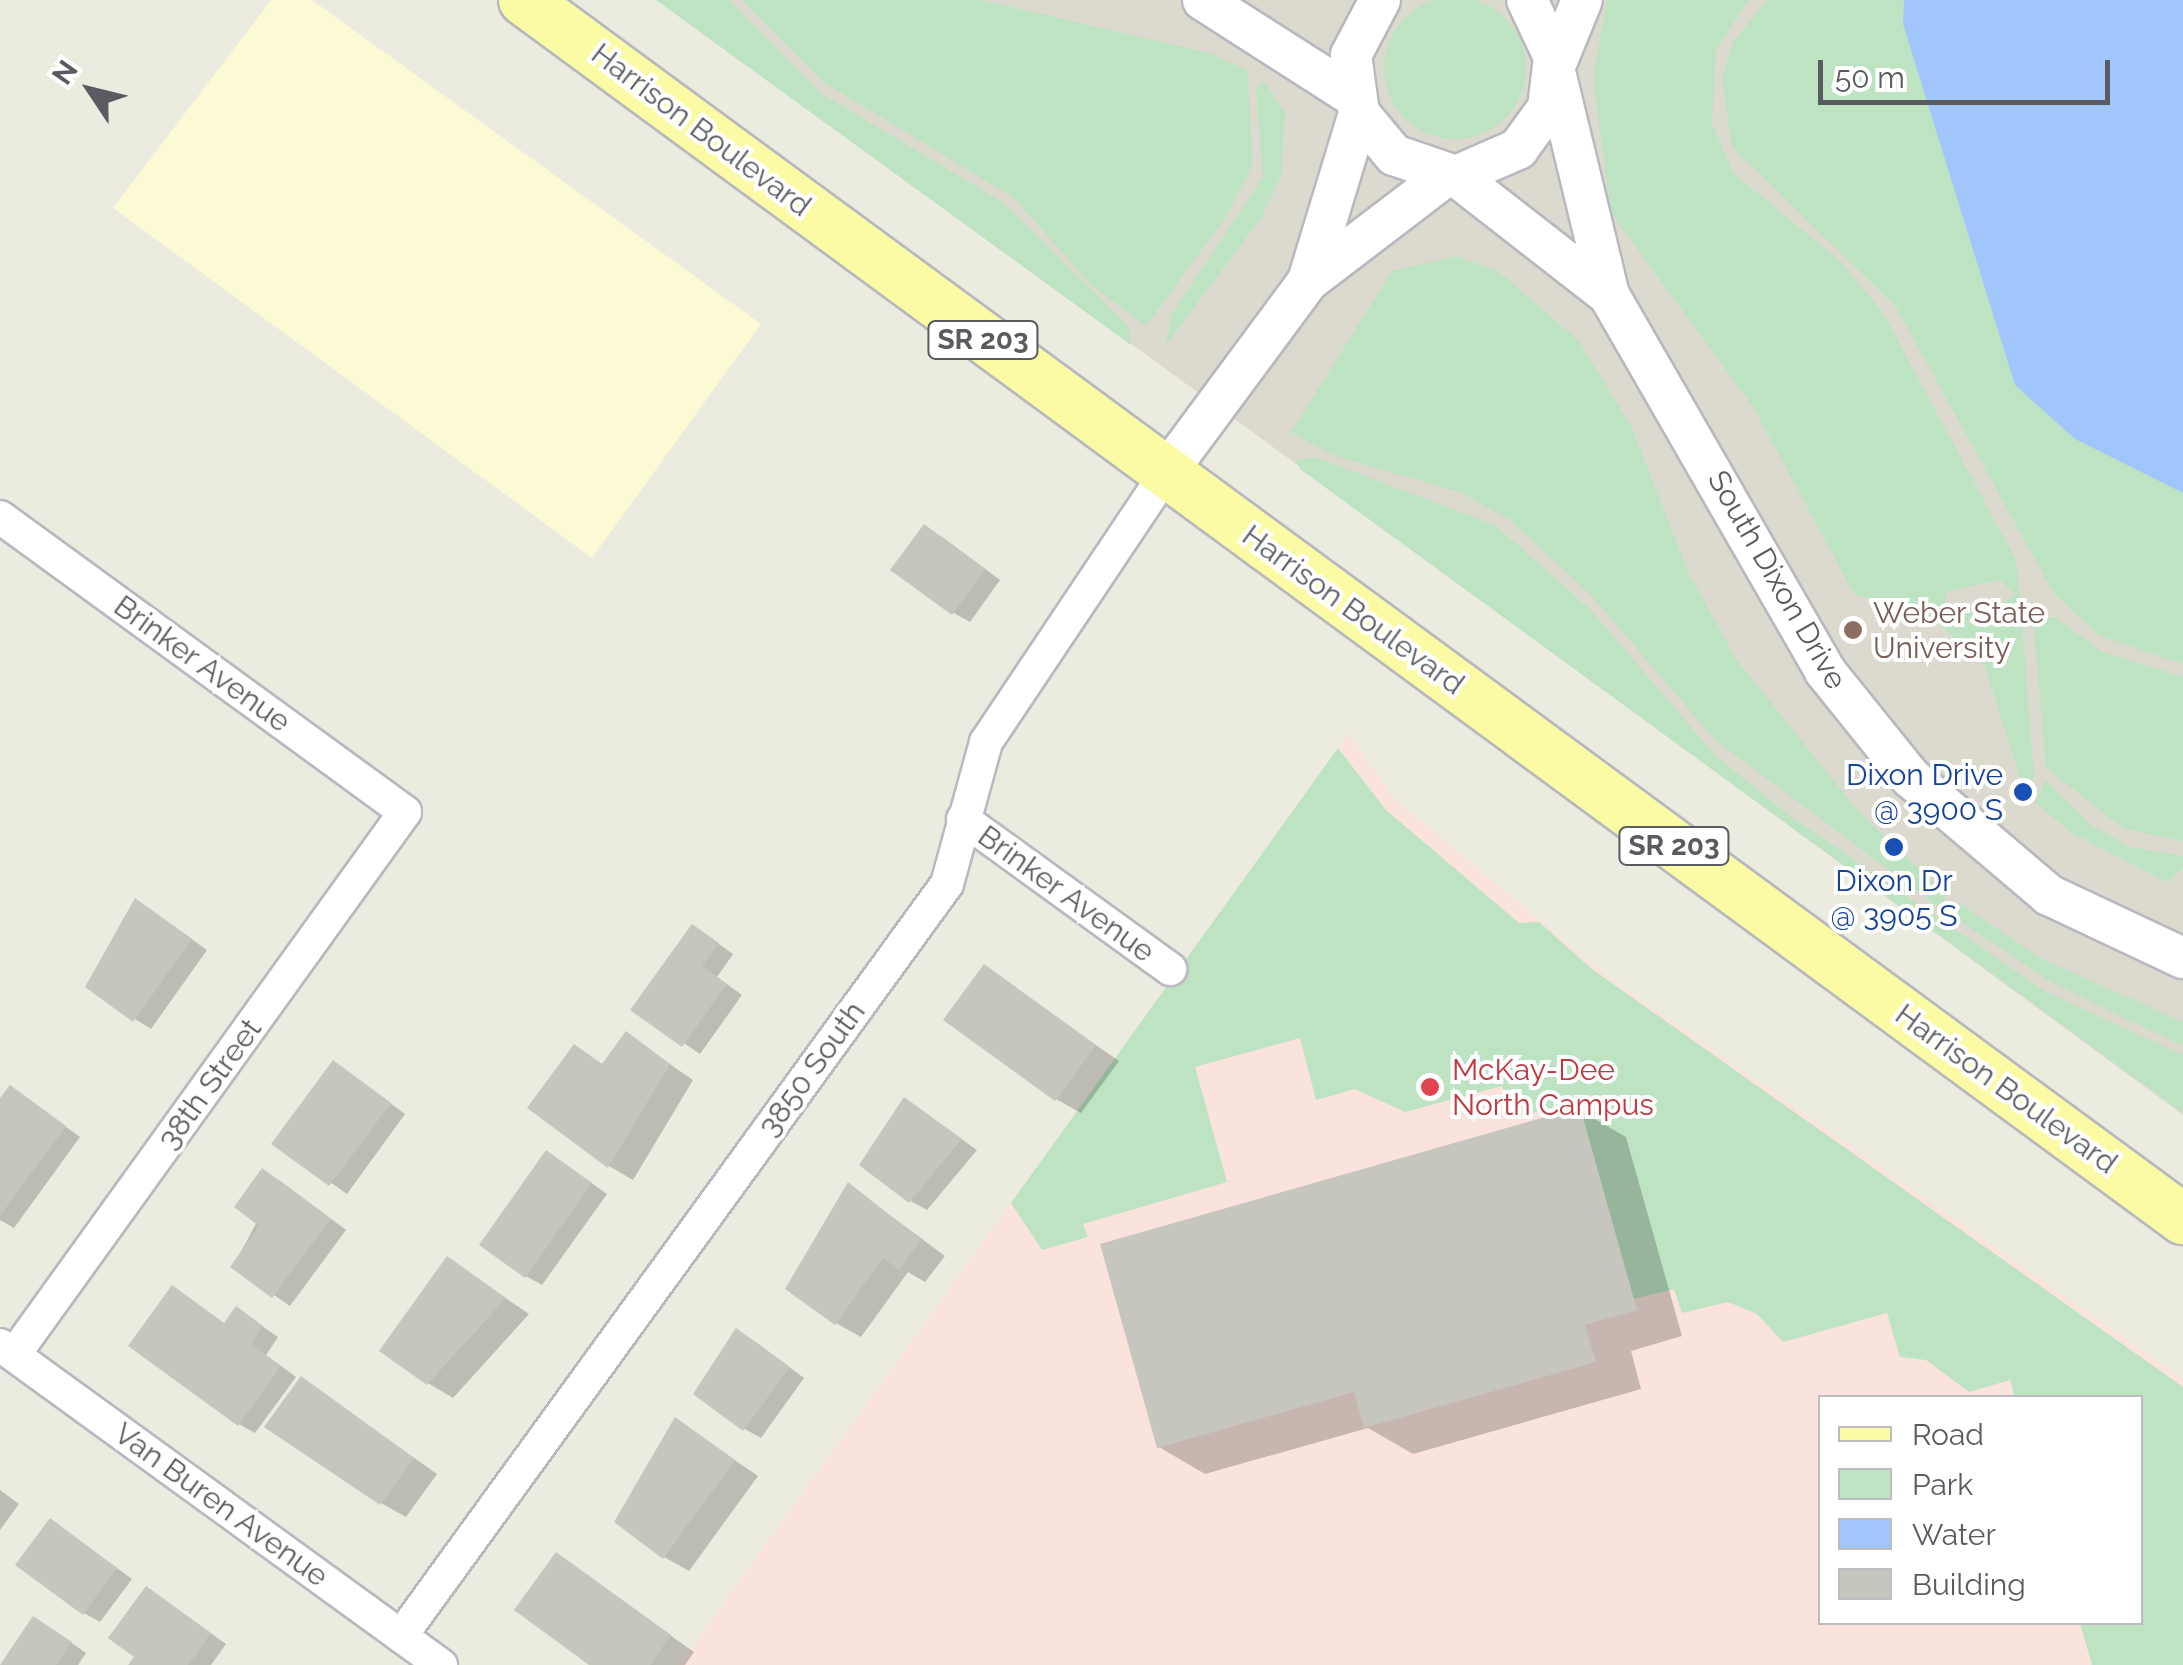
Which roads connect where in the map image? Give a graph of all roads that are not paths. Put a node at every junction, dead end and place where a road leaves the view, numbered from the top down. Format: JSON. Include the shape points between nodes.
{"nodes":[{"id":1,"x":524,"y":0,"type":"edge"},
{"id":2,"x":1203,"y":0,"type":"edge"},
{"id":3,"x":1380,"y":0,"type":"edge"},
{"id":4,"x":1527,"y":0,"type":"edge"},
{"id":5,"x":1582,"y":0,"type":"edge"},
{"id":6,"x":1555,"y":69,"type":"junction"},
{"id":7,"x":1356,"y":104,"type":"junction"},
{"id":8,"x":1451,"y":176,"type":"junction"},
{"id":9,"x":1308,"y":281,"type":"junction"},
{"id":10,"x":1610,"y":296,"type":"junction"},
{"id":11,"x":1166,"y":473,"type":"junction"},
{"id":12,"x":0,"y":516,"type":"edge"},
{"id":13,"x":405,"y":812,"type":"joint"},
{"id":14,"x":963,"y":819,"type":"junction"},
{"id":15,"x":2183,"y":958,"type":"edge"},
{"id":16,"x":1170,"y":968,"type":"dead end"},
{"id":17,"x":2183,"y":1219,"type":"edge"},
{"id":18,"x":7,"y":1350,"type":"edge"},
{"id":19,"x":401,"y":1636,"type":"junction"},
{"id":20,"x":441,"y":1665,"type":"edge"}],
"edges":[{"from":1,"to":11,"type":"main road","name":"Harrison Boulevard","number":"SR 203"},
{"from":2,"to":7,"type":"street","name":"South Dixon Drive"},
{"from":3,"to":7,"type":"street","via":[[1351,55]]},
{"from":4,"to":6,"type":"street","name":"South Dixon Drive"},
{"from":5,"to":6,"type":"street"},
{"from":6,"to":8,"type":"street","via":[[1530,138]]},
{"from":6,"to":10,"type":"street","name":"South Dixon Drive"},
{"from":7,"to":8,"type":"street","name":"South Dixon Drive","via":[[1394,155]]},
{"from":7,"to":9,"type":"street"},
{"from":8,"to":9,"type":"street"},
{"from":8,"to":10,"type":"street","name":"South Dixon Drive"},
{"from":9,"to":11,"type":"street"},
{"from":10,"to":15,"type":"street","name":"South Dixon Drive","via":[[1825,671],[1878,740],[1955,823],[2049,894]]},
{"from":11,"to":14,"type":"street","name":"3850 South","via":[[986,742]]},
{"from":11,"to":17,"type":"main road","name":"Harrison Boulevard","number":"SR 203"},
{"from":12,"to":13,"type":"street","name":"Brinker Avenue"},
{"from":13,"to":18,"type":"street","name":"38th Street"},
{"from":14,"to":16,"type":"street","name":"Brinker Avenue"},
{"from":14,"to":19,"type":"street","name":"3850 South","via":[[947,884]]},
{"from":18,"to":19,"type":"street","name":"Van Buren Avenue"},
{"from":19,"to":20,"type":"street","name":"Van Buren Avenue"}]}
